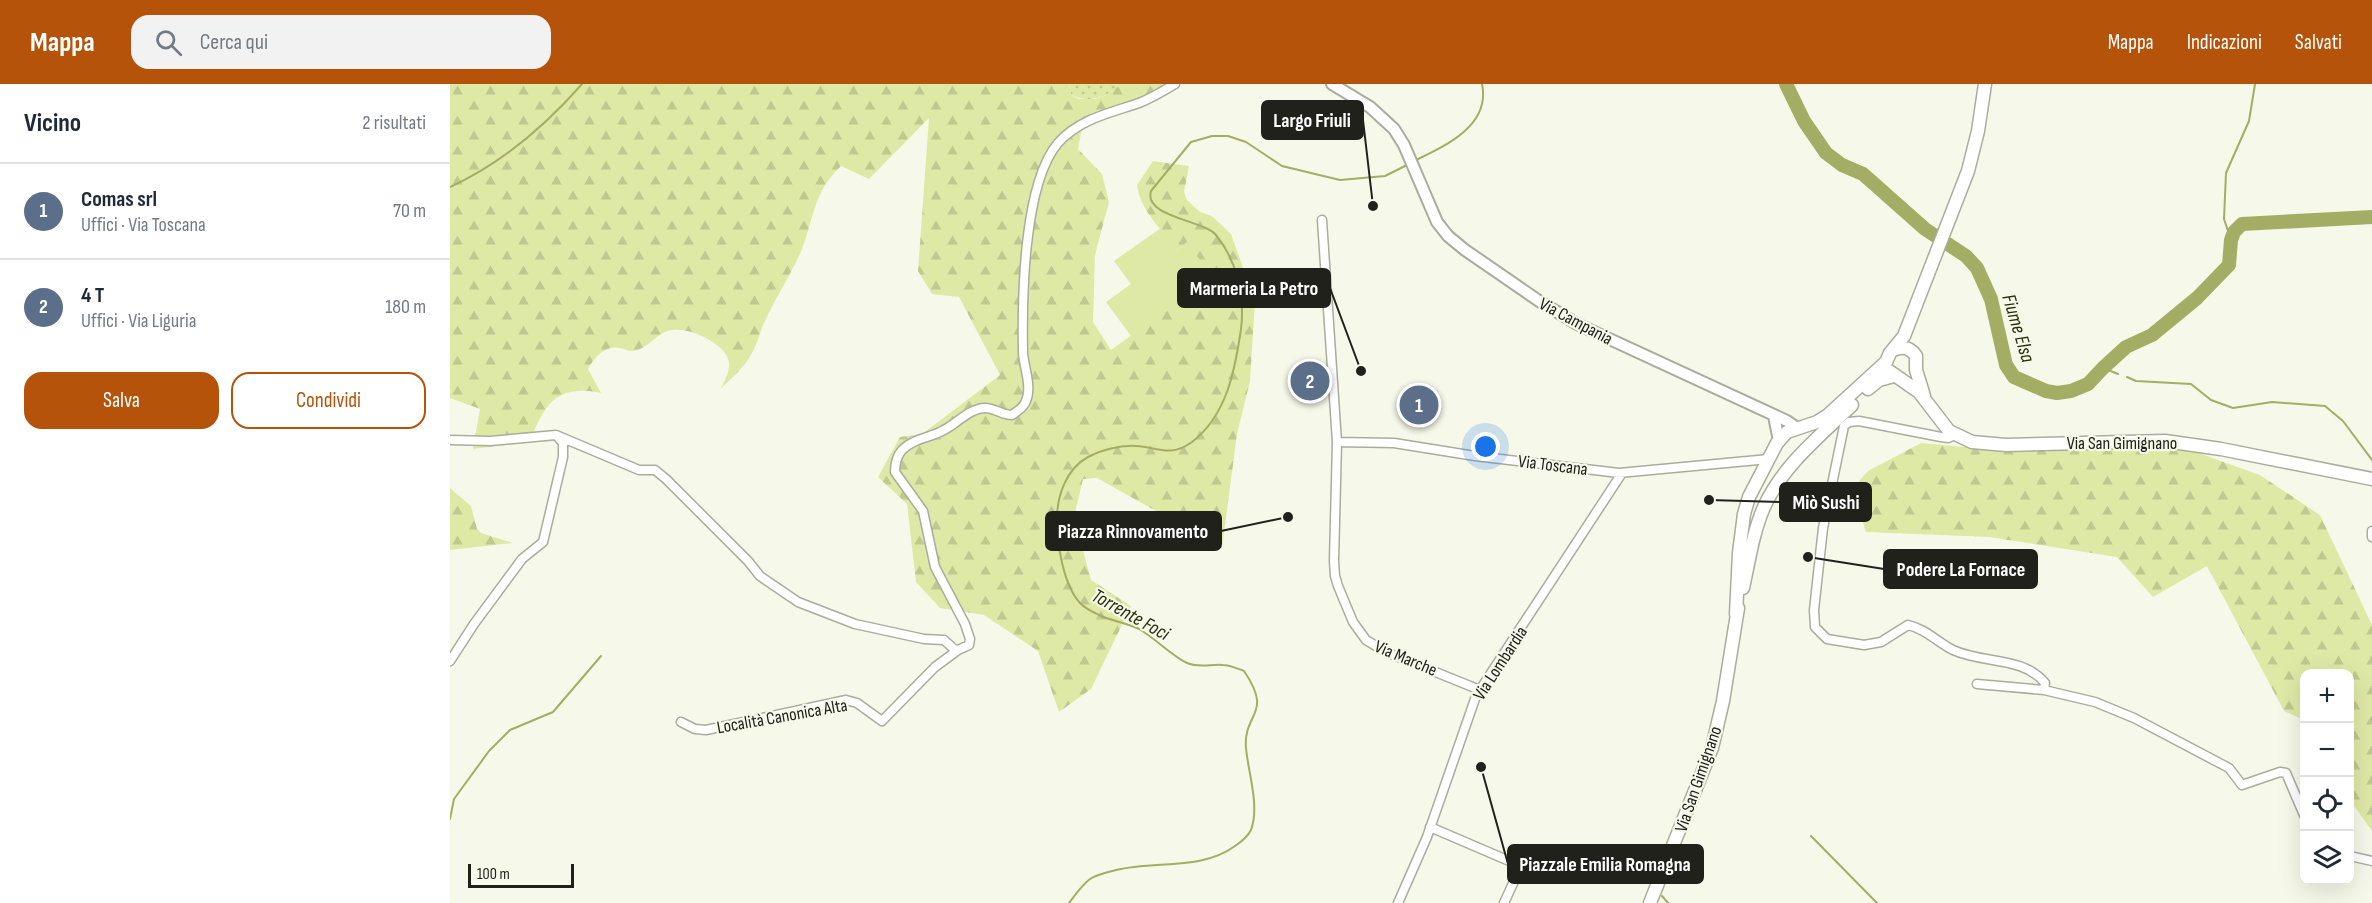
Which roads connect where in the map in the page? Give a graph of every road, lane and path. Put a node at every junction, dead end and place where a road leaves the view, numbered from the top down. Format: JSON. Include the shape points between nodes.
{"nodes":[{"id":1,"x":1175,"y":84,"type":"edge"},
{"id":2,"x":1332,"y":84,"type":"edge"},
{"id":3,"x":1985,"y":84,"type":"edge"},
{"id":4,"x":1322,"y":220,"type":"dead end"},
{"id":5,"x":1912,"y":318,"type":"junction"},
{"id":6,"x":1893,"y":350,"type":"junction"},
{"id":7,"x":1913,"y":352,"type":"junction"},
{"id":8,"x":1886,"y":362,"type":"junction"},
{"id":9,"x":1916,"y":370,"type":"junction"},
{"id":10,"x":1897,"y":377,"type":"junction"},
{"id":11,"x":1924,"y":397,"type":"junction"},
{"id":12,"x":1774,"y":416,"type":"junction"},
{"id":13,"x":1797,"y":428,"type":"junction"},
{"id":14,"x":556,"y":435,"type":"junction"},
{"id":15,"x":1955,"y":435,"type":"junction"},
{"id":16,"x":450,"y":440,"type":"edge"},
{"id":17,"x":1779,"y":441,"type":"junction"},
{"id":18,"x":1337,"y":442,"type":"junction"},
{"id":19,"x":1802,"y":453,"type":"junction"},
{"id":20,"x":1769,"y":459,"type":"junction"},
{"id":21,"x":1622,"y":473,"type":"junction"},
{"id":22,"x":2372,"y":479,"type":"edge"},
{"id":23,"x":2372,"y":531,"type":"edge"},
{"id":24,"x":2372,"y":537,"type":"edge"},
{"id":25,"x":1736,"y":614,"type":"junction"},
{"id":26,"x":958,"y":650,"type":"junction"},
{"id":27,"x":450,"y":662,"type":"edge"},
{"id":28,"x":1977,"y":684,"type":"dead end"},
{"id":29,"x":1480,"y":690,"type":"junction"},
{"id":30,"x":2044,"y":690,"type":"junction"},
{"id":31,"x":681,"y":722,"type":"dead end"},
{"id":32,"x":2300,"y":805,"type":"edge"},
{"id":33,"x":1430,"y":827,"type":"junction"},
{"id":34,"x":2354,"y":857,"type":"edge"},
{"id":35,"x":2372,"y":861,"type":"edge"},
{"id":36,"x":1398,"y":903,"type":"edge"},
{"id":37,"x":1504,"y":903,"type":"edge"},
{"id":38,"x":1650,"y":903,"type":"edge"}],
"edges":[{"from":1,"to":26,"type":"street","via":[[1144,101],[1077,127],[1056,144],[1041,172],[1026,263],[1025,403],[1012,415],[985,408],[974,411],[942,432],[912,443],[898,455],[896,472],[923,511],[935,567],[970,639],[969,645]]},
{"from":2,"to":12,"type":"street","name":"Via Campania","via":[[1376,112],[1394,129],[1435,219],[1448,236],[1539,301],[1583,327]]},
{"from":3,"to":5,"type":"main road","via":[[1965,181]]},
{"from":4,"to":18,"type":"street"},
{"from":5,"to":6,"type":"main road","name":"Via San Gimignano"},
{"from":5,"to":7,"type":"main road"},
{"from":6,"to":7,"type":"main road","via":[[1904,347]]},
{"from":6,"to":8,"type":"main road","name":"Via San Gimignano"},
{"from":7,"to":9,"type":"main road"},
{"from":8,"to":10,"type":"main road","via":[[1888,370]]},
{"from":8,"to":13,"type":"main road","name":"Via San Gimignano","via":[[1828,415]]},
{"from":9,"to":10,"type":"main road","name":"Via San Gimignano","via":[[1910,376]]},
{"from":9,"to":11,"type":"main road"},
{"from":10,"to":11,"type":"main road"},
{"from":10,"to":19,"type":"main road","name":"Via San Gimignano","via":[[1874,383]]},
{"from":11,"to":15,"type":"main road"},
{"from":12,"to":13,"type":"street","name":"Via Campania"},
{"from":12,"to":17,"type":"street"},
{"from":13,"to":17,"type":"main road","name":"Via San Gimignano"},
{"from":13,"to":19,"type":"main road","via":[[1807,436]]},
{"from":14,"to":16,"type":"street"},
{"from":14,"to":26,"type":"street","via":[[639,470],[655,470],[759,576],[798,602],[855,624],[944,640]]},
{"from":14,"to":27,"type":"street","via":[[563,443],[563,457],[543,542],[522,560]]},
{"from":15,"to":22,"type":"main road","name":"Via San Gimignano","via":[[1996,445],[2173,442]]},
{"from":15,"to":30,"type":"street","via":[[1946,438],[1863,422],[1848,423],[1842,432],[1823,528],[1815,627],[1827,639],[1864,645],[1881,642],[1908,626],[1919,628],[1953,649],[1980,659],[2026,667],[2045,683]]},
{"from":17,"to":20,"type":"main road","name":"Via San Gimignano"},
{"from":18,"to":21,"type":"street","name":"Via Toscana","via":[[1394,443]]},
{"from":18,"to":29,"type":"street","name":"Via Marche","via":[[1335,576],[1353,622],[1368,641],[1386,652]]},
{"from":19,"to":20,"type":"main road","via":[[1784,460]]},
{"from":19,"to":25,"type":"main road","name":"Via San Gimignano","via":[[1763,509]]},
{"from":20,"to":21,"type":"street","name":"Via Toscana"},
{"from":20,"to":25,"type":"main road","name":"Via San Gimignano","via":[[1744,514]]},
{"from":21,"to":29,"type":"street","name":"Via Lombardia"},
{"from":23,"to":24,"type":"street"},
{"from":25,"to":38,"type":"main road","name":"Via San Gimignano","via":[[1722,706],[1710,753]]},
{"from":26,"to":31,"type":"street","name":"Località Canonica Alta","via":[[882,721],[846,700],[706,730]]},
{"from":28,"to":30,"type":"street"},
{"from":29,"to":33,"type":"street","name":"Via Lombardia"},
{"from":30,"to":32,"type":"street","via":[[2095,702],[2134,718],[2229,768],[2242,785],[2286,773]]},
{"from":33,"to":36,"type":"street","name":"Via Lombardia"},
{"from":33,"to":37,"type":"street","via":[[1521,866]]},
{"from":34,"to":35,"type":"street"}]}
